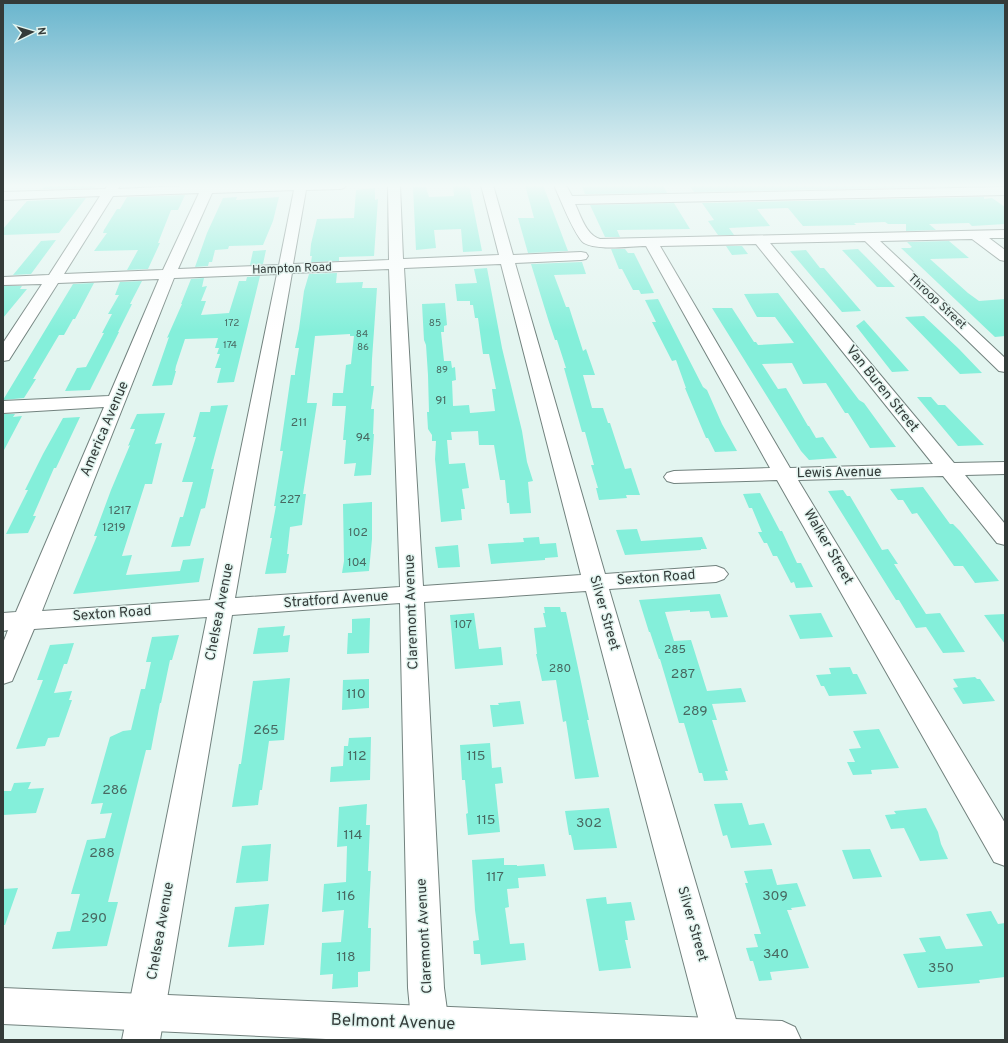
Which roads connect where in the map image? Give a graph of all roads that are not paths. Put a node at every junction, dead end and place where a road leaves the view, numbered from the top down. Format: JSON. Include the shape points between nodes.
{"nodes":[{"id":1,"x":83,"y":234,"type":"edge"},
{"id":2,"x":187,"y":234,"type":"edge"},
{"id":3,"x":292,"y":234,"type":"edge"},
{"id":4,"x":396,"y":234,"type":"edge"},
{"id":5,"x":499,"y":234,"type":"edge"},
{"id":6,"x":583,"y":234,"type":"edge"},
{"id":7,"x":1005,"y":234,"type":"edge"},
{"id":8,"x":976,"y":235,"type":"junction"},
{"id":9,"x":869,"y":238,"type":"junction"},
{"id":10,"x":760,"y":240,"type":"junction"},
{"id":11,"x":651,"y":242,"type":"junction"},
{"id":12,"x":580,"y":256,"type":"dead end"},
{"id":13,"x":1005,"y":257,"type":"edge"},
{"id":14,"x":506,"y":260,"type":"junction"},
{"id":15,"x":397,"y":265,"type":"junction"},
{"id":16,"x":285,"y":270,"type":"junction"},
{"id":17,"x":169,"y":274,"type":"junction"},
{"id":18,"x":54,"y":279,"type":"junction"},
{"id":19,"x":3,"y":281,"type":"edge"},
{"id":20,"x":3,"y":356,"type":"edge"},
{"id":21,"x":1005,"y":366,"type":"edge"},
{"id":22,"x":117,"y":401,"type":"junction"},
{"id":23,"x":3,"y":407,"type":"edge"},
{"id":24,"x":1005,"y":468,"type":"edge"},
{"id":25,"x":948,"y":470,"type":"junction"},
{"id":26,"x":785,"y":474,"type":"junction"},
{"id":27,"x":674,"y":477,"type":"dead end"},
{"id":28,"x":1005,"y":538,"type":"edge"},
{"id":29,"x":716,"y":574,"type":"dead end"},
{"id":30,"x":595,"y":582,"type":"junction"},
{"id":31,"x":412,"y":595,"type":"junction"},
{"id":32,"x":221,"y":607,"type":"junction"},
{"id":33,"x":14,"y":621,"type":"edge"},
{"id":34,"x":3,"y":674,"type":"edge"},
{"id":35,"x":1005,"y":852,"type":"edge"},
{"id":36,"x":4,"y":1007,"type":"edge"},
{"id":37,"x":144,"y":1027,"type":"edge"},
{"id":38,"x":432,"y":1032,"type":"edge"},
{"id":39,"x":723,"y":1039,"type":"edge"},
{"id":40,"x":782,"y":1040,"type":"edge"}],
"edges":[{"from":1,"to":18,"type":"street"},
{"from":2,"to":17,"type":"street","name":"America Avenue"},
{"from":3,"to":16,"type":"street","name":"Chelsea Avenue"},
{"from":4,"to":15,"type":"street","name":"Claremont Avenue"},
{"from":5,"to":14,"type":"street","name":"Silver Street"},
{"from":6,"to":11,"type":"street","via":[[589,240],[599,243]]},
{"from":7,"to":8,"type":"street"},
{"from":8,"to":9,"type":"street"},
{"from":8,"to":13,"type":"street"},
{"from":9,"to":10,"type":"street"},
{"from":9,"to":21,"type":"street","name":"Throop Street"},
{"from":10,"to":11,"type":"street"},
{"from":10,"to":25,"type":"street","name":"Van Buren Street"},
{"from":11,"to":26,"type":"street","name":"Walker Street"},
{"from":12,"to":14,"type":"street","name":"Hampton Road"},
{"from":14,"to":15,"type":"street","name":"Hampton Road"},
{"from":14,"to":30,"type":"street","name":"Silver Street"},
{"from":15,"to":16,"type":"street","name":"Hampton Road"},
{"from":15,"to":31,"type":"street","name":"Claremont Avenue"},
{"from":16,"to":17,"type":"street","name":"Hampton Road"},
{"from":16,"to":32,"type":"street","name":"Chelsea Avenue"},
{"from":17,"to":18,"type":"street","name":"Hampton Road"},
{"from":17,"to":22,"type":"street","name":"America Avenue"},
{"from":18,"to":19,"type":"street","name":"Hampton Road"},
{"from":18,"to":20,"type":"street"},
{"from":22,"to":23,"type":"street"},
{"from":22,"to":33,"type":"street","name":"America Avenue"},
{"from":24,"to":25,"type":"street","name":"Lewis Avenue"},
{"from":25,"to":26,"type":"street","name":"Lewis Avenue"},
{"from":25,"to":28,"type":"street","name":"Van Buren Street"},
{"from":26,"to":27,"type":"street","name":"Lewis Avenue"},
{"from":26,"to":35,"type":"street","name":"Walker Street"},
{"from":29,"to":30,"type":"street","name":"Sexton Road"},
{"from":30,"to":31,"type":"street","name":"Stratford Avenue"},
{"from":30,"to":39,"type":"street","name":"Silver Street"},
{"from":31,"to":32,"type":"street","name":"Stratford Avenue"},
{"from":31,"to":38,"type":"street","name":"Claremont Avenue","via":[[426,988]]},
{"from":32,"to":33,"type":"street","name":"Sexton Road"},
{"from":32,"to":37,"type":"street","name":"Chelsea Avenue"},
{"from":33,"to":34,"type":"street","name":"America Avenue"},
{"from":36,"to":37,"type":"street","name":"Belmont Avenue"},
{"from":37,"to":38,"type":"street","name":"Belmont Avenue"},
{"from":38,"to":39,"type":"street","name":"Belmont Avenue"},
{"from":39,"to":40,"type":"street","name":"Belmont Avenue"}]}
